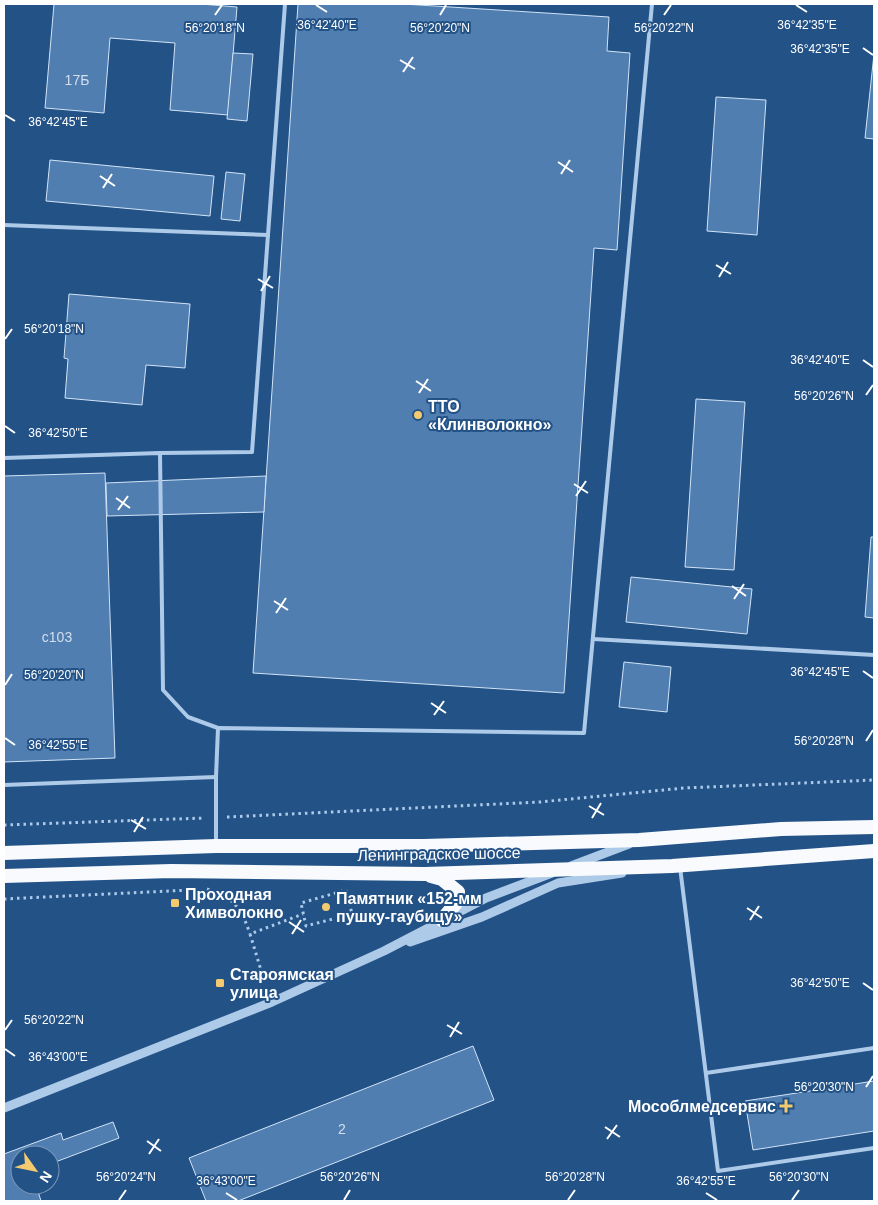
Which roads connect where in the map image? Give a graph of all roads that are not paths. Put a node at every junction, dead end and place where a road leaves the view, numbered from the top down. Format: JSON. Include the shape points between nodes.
{"nodes":[{"id":1,"x":285,"y":4,"type":"edge"},
{"id":2,"x":652,"y":4,"type":"edge"},
{"id":3,"x":4,"y":225,"type":"edge"},
{"id":4,"x":268,"y":235,"type":"junction"},
{"id":5,"x":160,"y":453,"type":"junction"},
{"id":6,"x":4,"y":458,"type":"edge"},
{"id":7,"x":593,"y":639,"type":"junction"},
{"id":8,"x":874,"y":654,"type":"edge"},
{"id":9,"x":218,"y":728,"type":"junction"},
{"id":10,"x":216,"y":777,"type":"junction"},
{"id":11,"x":4,"y":785,"type":"edge"},
{"id":12,"x":874,"y":827,"type":"edge"},
{"id":13,"x":639,"y":840,"type":"junction"},
{"id":14,"x":216,"y":846,"type":"junction"},
{"id":15,"x":874,"y":851,"type":"edge"},
{"id":16,"x":4,"y":853,"type":"edge"},
{"id":17,"x":675,"y":865,"type":"junction"},
{"id":18,"x":563,"y":869,"type":"junction"},
{"id":19,"x":425,"y":874,"type":"junction"},
{"id":20,"x":4,"y":876,"type":"edge"},
{"id":21,"x":442,"y":920,"type":"junction"},
{"id":22,"x":384,"y":951,"type":"junction"},
{"id":23,"x":874,"y":1048,"type":"edge"},
{"id":24,"x":706,"y":1073,"type":"junction"},
{"id":25,"x":4,"y":1108,"type":"edge"},
{"id":26,"x":874,"y":1148,"type":"edge"}],
"edges":[{"from":1,"to":4,"type":"lane"},
{"from":2,"to":7,"type":"lane"},
{"from":3,"to":4,"type":"lane"},
{"from":4,"to":5,"type":"lane","via":[[252,452]]},
{"from":5,"to":6,"type":"lane"},
{"from":5,"to":9,"type":"lane","via":[[163,690],[188,717]]},
{"from":7,"to":8,"type":"lane"},
{"from":7,"to":9,"type":"lane","via":[[584,733]]},
{"from":9,"to":10,"type":"lane"},
{"from":10,"to":11,"type":"lane"},
{"from":10,"to":14,"type":"lane"},
{"from":12,"to":13,"type":"highway","name":"Ленинградское шоссе","via":[[781,829]]},
{"from":13,"to":14,"type":"highway","name":"Ленинградское шоссе","via":[[424,846]]},
{"from":13,"to":18,"type":"street"},
{"from":14,"to":16,"type":"highway","name":"Ленинградское шоссе"},
{"from":15,"to":17,"type":"highway","name":"Ленинградское шоссе"},
{"from":17,"to":18,"type":"highway","name":"Ленинградское шоссе"},
{"from":17,"to":22,"type":"street","via":[[558,883],[482,917]]},
{"from":17,"to":24,"type":"lane"},
{"from":18,"to":19,"type":"highway","name":"Ленинградское шоссе"},
{"from":18,"to":21,"type":"street","via":[[486,898]]},
{"from":19,"to":20,"type":"highway","name":"Ленинградское шоссе","via":[[171,871]]},
{"from":19,"to":21,"type":"highway","via":[[442,879],[458,892],[456,903]]},
{"from":21,"to":22,"type":"street"},
{"from":22,"to":25,"type":"street","via":[[272,1002]]},
{"from":23,"to":24,"type":"lane"},
{"from":24,"to":26,"type":"lane","via":[[718,1171]]}]}
